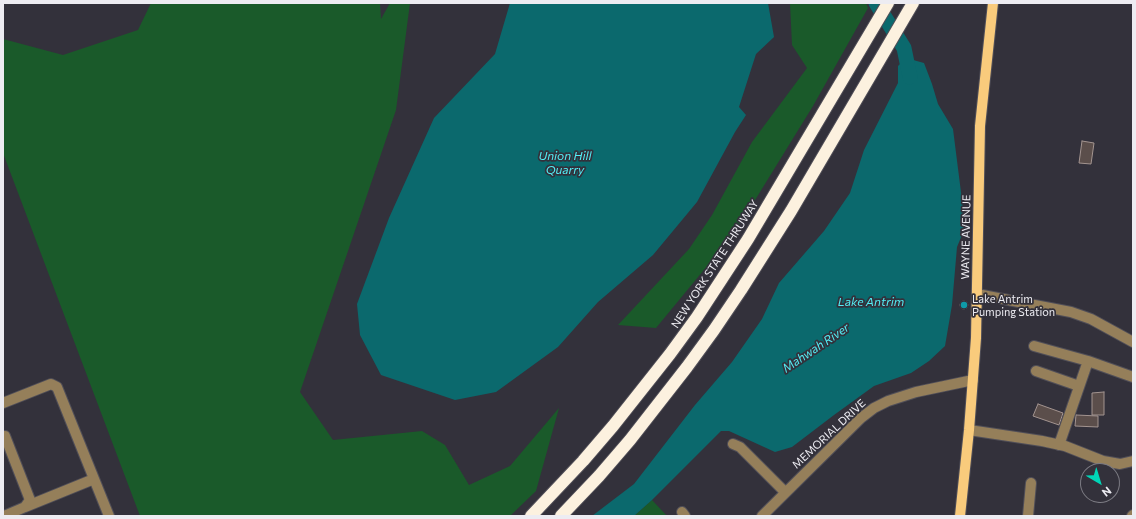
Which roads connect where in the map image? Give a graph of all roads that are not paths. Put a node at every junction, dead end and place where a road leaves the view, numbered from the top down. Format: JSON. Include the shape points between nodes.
{"nodes":[{"id":1,"x":888,"y":3,"type":"edge"},
{"id":2,"x":993,"y":4,"type":"edge"},
{"id":3,"x":912,"y":6,"type":"edge"},
{"id":4,"x":977,"y":294,"type":"junction"},
{"id":5,"x":1133,"y":342,"type":"edge"},
{"id":6,"x":1034,"y":346,"type":"dead end"},
{"id":7,"x":1088,"y":361,"type":"junction"},
{"id":8,"x":1036,"y":371,"type":"dead end"},
{"id":9,"x":1133,"y":376,"type":"edge"},
{"id":10,"x":973,"y":380,"type":"junction"},
{"id":11,"x":1080,"y":386,"type":"junction"},
{"id":12,"x":3,"y":403,"type":"edge"},
{"id":13,"x":969,"y":430,"type":"junction"},
{"id":14,"x":3,"y":436,"type":"edge"},
{"id":15,"x":733,"y":444,"type":"dead end"},
{"id":16,"x":1059,"y":445,"type":"junction"},
{"id":17,"x":1133,"y":461,"type":"edge"},
{"id":18,"x":94,"y":479,"type":"junction"},
{"id":19,"x":1031,"y":483,"type":"dead end"},
{"id":20,"x":785,"y":492,"type":"junction"},
{"id":21,"x":25,"y":507,"type":"junction"},
{"id":22,"x":4,"y":516,"type":"edge"},
{"id":23,"x":109,"y":516,"type":"edge"},
{"id":24,"x":531,"y":516,"type":"edge"},
{"id":25,"x":561,"y":516,"type":"edge"},
{"id":26,"x":762,"y":516,"type":"edge"},
{"id":27,"x":960,"y":516,"type":"edge"},
{"id":28,"x":1028,"y":516,"type":"edge"}],
"edges":[{"from":1,"to":24,"type":"highway","name":"NEW YORK STATE THRUWAY","via":[[748,239],[697,317],[613,426]]},
{"from":2,"to":4,"type":"main road","name":"WAYNE AVENUE","via":[[980,126]]},
{"from":3,"to":25,"type":"highway","via":[[766,250],[714,330],[630,440]]},
{"from":4,"to":5,"type":"street","via":[[1071,312],[1092,319]]},
{"from":4,"to":10,"type":"main road","name":"WAYNE AVENUE"},
{"from":6,"to":7,"type":"street"},
{"from":7,"to":9,"type":"street"},
{"from":7,"to":11,"type":"street"},
{"from":8,"to":11,"type":"street"},
{"from":10,"to":13,"type":"main road","name":"WAYNE AVENUE"},
{"from":10,"to":20,"type":"street","name":"MEMORIAL DRIVE","via":[[916,392],[874,408]]},
{"from":11,"to":16,"type":"street"},
{"from":12,"to":18,"type":"street","via":[[51,384],[57,387]]},
{"from":13,"to":16,"type":"street"},
{"from":13,"to":27,"type":"main road","name":"WAYNE AVENUE"},
{"from":14,"to":21,"type":"street","via":[[30,500]]},
{"from":15,"to":20,"type":"street","via":[[740,447]]},
{"from":16,"to":17,"type":"street","via":[[1120,464]]},
{"from":18,"to":21,"type":"street"},
{"from":18,"to":23,"type":"street"},
{"from":19,"to":28,"type":"street"},
{"from":20,"to":26,"type":"street","name":"MEMORIAL DRIVE"},
{"from":21,"to":22,"type":"street"}]}
